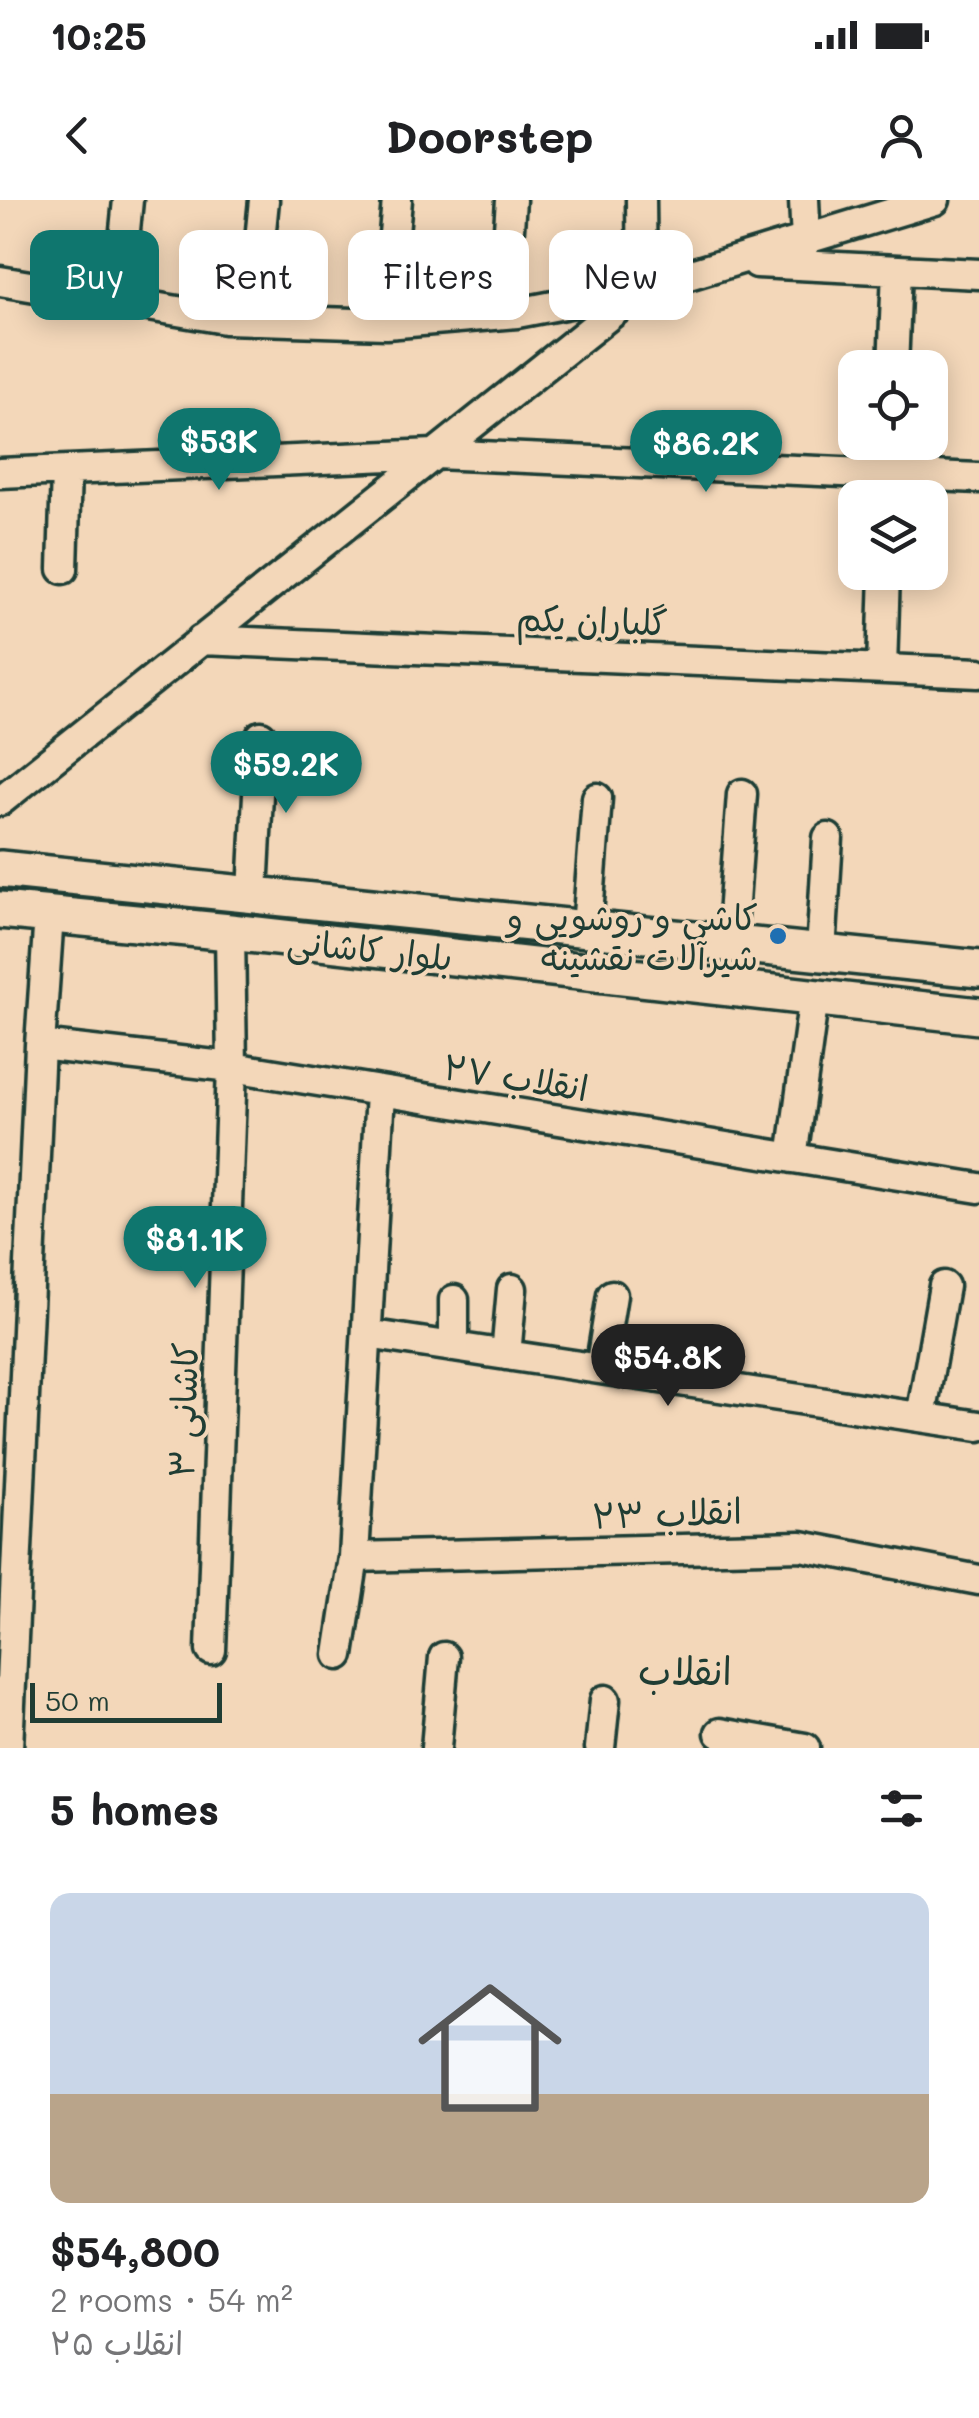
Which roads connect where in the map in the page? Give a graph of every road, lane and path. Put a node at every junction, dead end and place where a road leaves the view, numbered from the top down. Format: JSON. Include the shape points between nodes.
{"nodes":[{"id":1,"x":128,"y":200,"type":"edge"},
{"id":2,"x":264,"y":200,"type":"edge"},
{"id":3,"x":397,"y":200,"type":"edge"},
{"id":4,"x":511,"y":200,"type":"edge"},
{"id":5,"x":642,"y":200,"type":"edge"},
{"id":6,"x":804,"y":200,"type":"edge"},
{"id":7,"x":935,"y":200,"type":"edge"},
{"id":8,"x":125,"y":230,"type":"edge"},
{"id":9,"x":261,"y":230,"type":"edge"},
{"id":10,"x":509,"y":230,"type":"edge"},
{"id":11,"x":642,"y":230,"type":"edge"},
{"id":12,"x":806,"y":242,"type":"junction"},
{"id":13,"x":730,"y":262,"type":"junction"},
{"id":14,"x":897,"y":270,"type":"junction"},
{"id":15,"x":693,"y":274,"type":"edge"},
{"id":16,"x":979,"y":274,"type":"edge"},
{"id":17,"x":0,"y":280,"type":"edge"},
{"id":18,"x":30,"y":285,"type":"edge"},
{"id":19,"x":252,"y":320,"type":"edge"},
{"id":20,"x":433,"y":320,"type":"edge"},
{"id":21,"x":604,"y":320,"type":"edge"},
{"id":22,"x":386,"y":324,"type":"junction"},
{"id":23,"x":894,"y":350,"type":"edge"},
{"id":24,"x":435,"y":454,"type":"junction"},
{"id":25,"x":66,"y":472,"type":"junction"},
{"id":26,"x":0,"y":473,"type":"edge"},
{"id":27,"x":979,"y":478,"type":"edge"},
{"id":28,"x":948,"y":481,"type":"edge"},
{"id":29,"x":838,"y":482,"type":"edge"},
{"id":30,"x":64,"y":568,"type":"dead end"},
{"id":31,"x":885,"y":590,"type":"edge"},
{"id":32,"x":202,"y":640,"type":"junction"},
{"id":33,"x":882,"y":669,"type":"junction"},
{"id":34,"x":979,"y":673,"type":"edge"},
{"id":35,"x":261,"y":736,"type":"dead end"},
{"id":36,"x":742,"y":794,"type":"dead end"},
{"id":37,"x":596,"y":798,"type":"dead end"},
{"id":38,"x":0,"y":801,"type":"edge"},
{"id":39,"x":828,"y":838,"type":"dead end"},
{"id":40,"x":0,"y":869,"type":"edge"},
{"id":41,"x":252,"y":893,"type":"junction"},
{"id":42,"x":0,"y":910,"type":"edge"},
{"id":43,"x":49,"y":915,"type":"junction"},
{"id":44,"x":587,"y":928,"type":"junction"},
{"id":45,"x":230,"y":932,"type":"junction"},
{"id":46,"x":731,"y":943,"type":"junction"},
{"id":47,"x":822,"y":952,"type":"junction"},
{"id":48,"x":979,"y":969,"type":"edge"},
{"id":49,"x":814,"y":996,"type":"junction"},
{"id":50,"x":979,"y":1016,"type":"edge"},
{"id":51,"x":40,"y":1045,"type":"junction"},
{"id":52,"x":232,"y":1068,"type":"junction"},
{"id":53,"x":380,"y":1093,"type":"junction"},
{"id":54,"x":792,"y":1158,"type":"junction"},
{"id":55,"x":979,"y":1188,"type":"edge"},
{"id":56,"x":944,"y":1286,"type":"dead end"},
{"id":57,"x":512,"y":1288,"type":"dead end"},
{"id":58,"x":612,"y":1295,"type":"dead end"},
{"id":59,"x":454,"y":1300,"type":"dead end"},
{"id":60,"x":367,"y":1334,"type":"junction"},
{"id":61,"x":454,"y":1348,"type":"junction"},
{"id":62,"x":506,"y":1355,"type":"junction"},
{"id":63,"x":600,"y":1369,"type":"junction"},
{"id":64,"x":920,"y":1417,"type":"junction"},
{"id":65,"x":979,"y":1426,"type":"edge"},
{"id":66,"x":354,"y":1557,"type":"junction"},
{"id":67,"x":979,"y":1580,"type":"edge"},
{"id":68,"x":211,"y":1650,"type":"dead end"},
{"id":69,"x":339,"y":1655,"type":"dead end"},
{"id":70,"x":444,"y":1657,"type":"dead end"},
{"id":71,"x":605,"y":1700,"type":"dead end"},
{"id":72,"x":720,"y":1733,"type":"dead end"},
{"id":73,"x":8,"y":1748,"type":"edge"},
{"id":74,"x":436,"y":1748,"type":"edge"},
{"id":75,"x":600,"y":1748,"type":"edge"},
{"id":76,"x":805,"y":1748,"type":"edge"}],
"edges":[{"from":1,"to":8,"type":"street"},
{"from":2,"to":9,"type":"street"},
{"from":3,"to":22,"type":"street"},
{"from":4,"to":10,"type":"street"},
{"from":5,"to":11,"type":"street"},
{"from":6,"to":12,"type":"street"},
{"from":7,"to":12,"type":"street"},
{"from":12,"to":13,"type":"street"},
{"from":13,"to":14,"type":"street"},
{"from":13,"to":15,"type":"street"},
{"from":14,"to":16,"type":"street"},
{"from":14,"to":23,"type":"street"},
{"from":17,"to":18,"type":"street"},
{"from":19,"to":22,"type":"street"},
{"from":20,"to":22,"type":"street"},
{"from":21,"to":24,"type":"street"},
{"from":24,"to":25,"type":"street"},
{"from":24,"to":29,"type":"street"},
{"from":24,"to":32,"type":"street"},
{"from":25,"to":26,"type":"street"},
{"from":25,"to":30,"type":"street"},
{"from":27,"to":28,"type":"street"},
{"from":31,"to":33,"type":"street"},
{"from":32,"to":33,"type":"street","name":"گلباران یکم"},
{"from":32,"to":38,"type":"street"},
{"from":33,"to":34,"type":"street","name":"گلباران یکم"},
{"from":35,"to":41,"type":"street"},
{"from":36,"to":46,"type":"street"},
{"from":37,"to":44,"type":"street"},
{"from":39,"to":47,"type":"street"},
{"from":40,"to":41,"type":"main road","name":"بلوار کاشانی"},
{"from":41,"to":44,"type":"main road","name":"بلوار کاشانی"},
{"from":42,"to":43,"type":"main road","name":"بلوار کاشانی"},
{"from":43,"to":45,"type":"main road","name":"بلوار کاشانی"},
{"from":43,"to":51,"type":"street"},
{"from":44,"to":46,"type":"main road","name":"بلوار کاشانی"},
{"from":45,"to":49,"type":"main road","name":"بلوار کاشانی"},
{"from":45,"to":52,"type":"street","name":"۳ کاشانی"},
{"from":46,"to":47,"type":"main road","name":"بلوار کاشانی"},
{"from":47,"to":48,"type":"main road","name":"بلوار کاشانی"},
{"from":49,"to":50,"type":"main road","name":"بلوار کاشانی"},
{"from":49,"to":54,"type":"street"},
{"from":51,"to":52,"type":"street","name":"انقلاب ۲۷"},
{"from":51,"to":73,"type":"street"},
{"from":52,"to":53,"type":"street","name":"انقلاب ۲۷"},
{"from":52,"to":68,"type":"street","name":"۳ کاشانی"},
{"from":53,"to":54,"type":"street","name":"انقلاب ۲۷"},
{"from":53,"to":60,"type":"street"},
{"from":54,"to":55,"type":"street","name":"انقلاب ۲۷"},
{"from":56,"to":64,"type":"street"},
{"from":57,"to":62,"type":"street"},
{"from":58,"to":63,"type":"street"},
{"from":59,"to":61,"type":"street"},
{"from":60,"to":61,"type":"street"},
{"from":60,"to":66,"type":"street"},
{"from":61,"to":62,"type":"street"},
{"from":62,"to":63,"type":"street"},
{"from":63,"to":64,"type":"street"},
{"from":64,"to":65,"type":"street"},
{"from":66,"to":67,"type":"street","name":"انقلاب ۲۳","via":[[801,1546]]},
{"from":66,"to":69,"type":"street"},
{"from":70,"to":74,"type":"street"},
{"from":71,"to":75,"type":"street"},
{"from":72,"to":76,"type":"street"}]}
